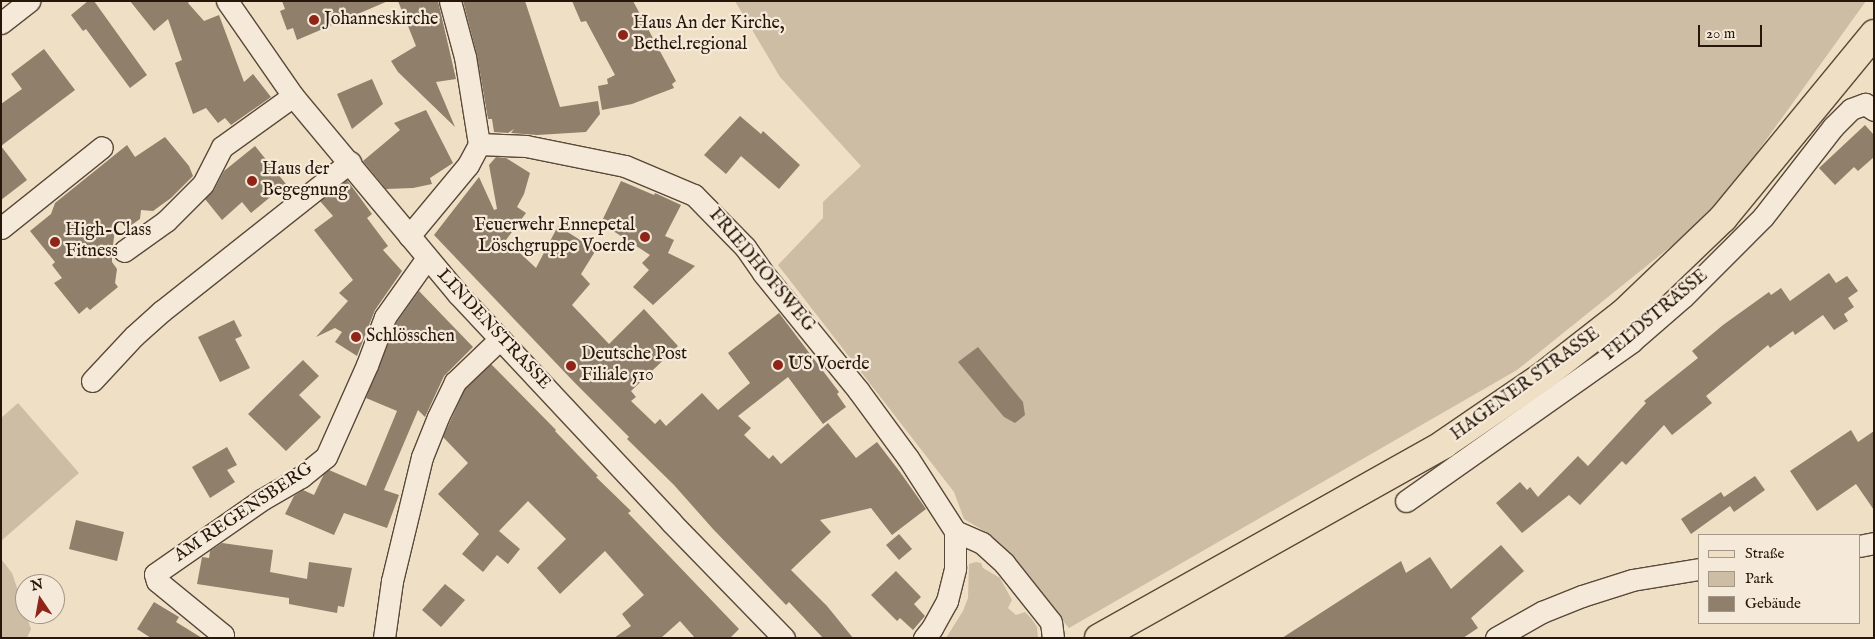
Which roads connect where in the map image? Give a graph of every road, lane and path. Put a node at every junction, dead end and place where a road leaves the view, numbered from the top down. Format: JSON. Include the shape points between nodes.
{"nodes":[{"id":1,"x":29,"y":1,"type":"edge"},
{"id":2,"x":227,"y":1,"type":"edge"},
{"id":3,"x":450,"y":1,"type":"edge"},
{"id":4,"x":1,"y":23,"type":"edge"},
{"id":5,"x":1874,"y":34,"type":"edge"},
{"id":6,"x":293,"y":96,"type":"junction"},
{"id":7,"x":1874,"y":110,"type":"edge"},
{"id":8,"x":479,"y":144,"type":"junction"},
{"id":9,"x":102,"y":147,"type":"dead end"},
{"id":10,"x":350,"y":162,"type":"junction"},
{"id":11,"x":1,"y":228,"type":"edge"},
{"id":12,"x":408,"y":236,"type":"junction"},
{"id":13,"x":124,"y":250,"type":"dead end"},
{"id":14,"x":427,"y":258,"type":"junction"},
{"id":15,"x":500,"y":339,"type":"junction"},
{"id":16,"x":92,"y":381,"type":"dead end"},
{"id":17,"x":1406,"y":501,"type":"dead end"},
{"id":18,"x":955,"y":531,"type":"junction"},
{"id":19,"x":1874,"y":543,"type":"edge"},
{"id":20,"x":1860,"y":546,"type":"edge"},
{"id":21,"x":1698,"y":569,"type":"edge"},
{"id":22,"x":223,"y":638,"type":"edge"},
{"id":23,"x":384,"y":638,"type":"edge"},
{"id":24,"x":784,"y":638,"type":"edge"},
{"id":25,"x":924,"y":638,"type":"edge"},
{"id":26,"x":1053,"y":638,"type":"edge"},
{"id":27,"x":1099,"y":638,"type":"edge"},
{"id":28,"x":1496,"y":638,"type":"edge"}],
"edges":[{"from":1,"to":4,"type":"street"},
{"from":2,"to":6,"type":"street","name":"LINDENSTRASSE"},
{"from":3,"to":8,"type":"street","via":[[465,57]]},
{"from":5,"to":27,"type":"main road","name":"HAGENER STRASSE","via":[[1723,218],[1624,314],[1542,377],[1444,444]]},
{"from":6,"to":10,"type":"street","name":"LINDENSTRASSE"},
{"from":6,"to":13,"type":"street","via":[[222,147],[203,184],[166,221]]},
{"from":7,"to":17,"type":"street","name":"FELDSTRASSE","via":[[1865,104],[1851,109],[1833,126],[1763,217],[1683,297],[1631,342]]},
{"from":8,"to":12,"type":"street","via":[[468,165]]},
{"from":8,"to":18,"type":"street","name":"FRIEDHOFSWEG","via":[[526,146],[625,166],[694,195],[710,208],[858,390],[908,458]]},
{"from":9,"to":11,"type":"street"},
{"from":10,"to":12,"type":"street","name":"LINDENSTRASSE"},
{"from":10,"to":16,"type":"street","via":[[162,311]]},
{"from":12,"to":14,"type":"street","name":"LINDENSTRASSE"},
{"from":14,"to":15,"type":"street","name":"LINDENSTRASSE"},
{"from":14,"to":22,"type":"street","name":"AM REGENSBERG","via":[[385,317],[326,457],[155,574],[157,581]]},
{"from":15,"to":23,"type":"street","via":[[455,382],[422,457],[392,581]]},
{"from":15,"to":24,"type":"street","name":"LINDENSTRASSE"},
{"from":18,"to":25,"type":"street","via":[[955,568],[948,601]]},
{"from":18,"to":26,"type":"street","via":[[982,543],[1004,563],[1051,622]]},
{"from":19,"to":20,"type":"street"},
{"from":21,"to":28,"type":"street","via":[[1632,580],[1582,596],[1542,612]]}]}
